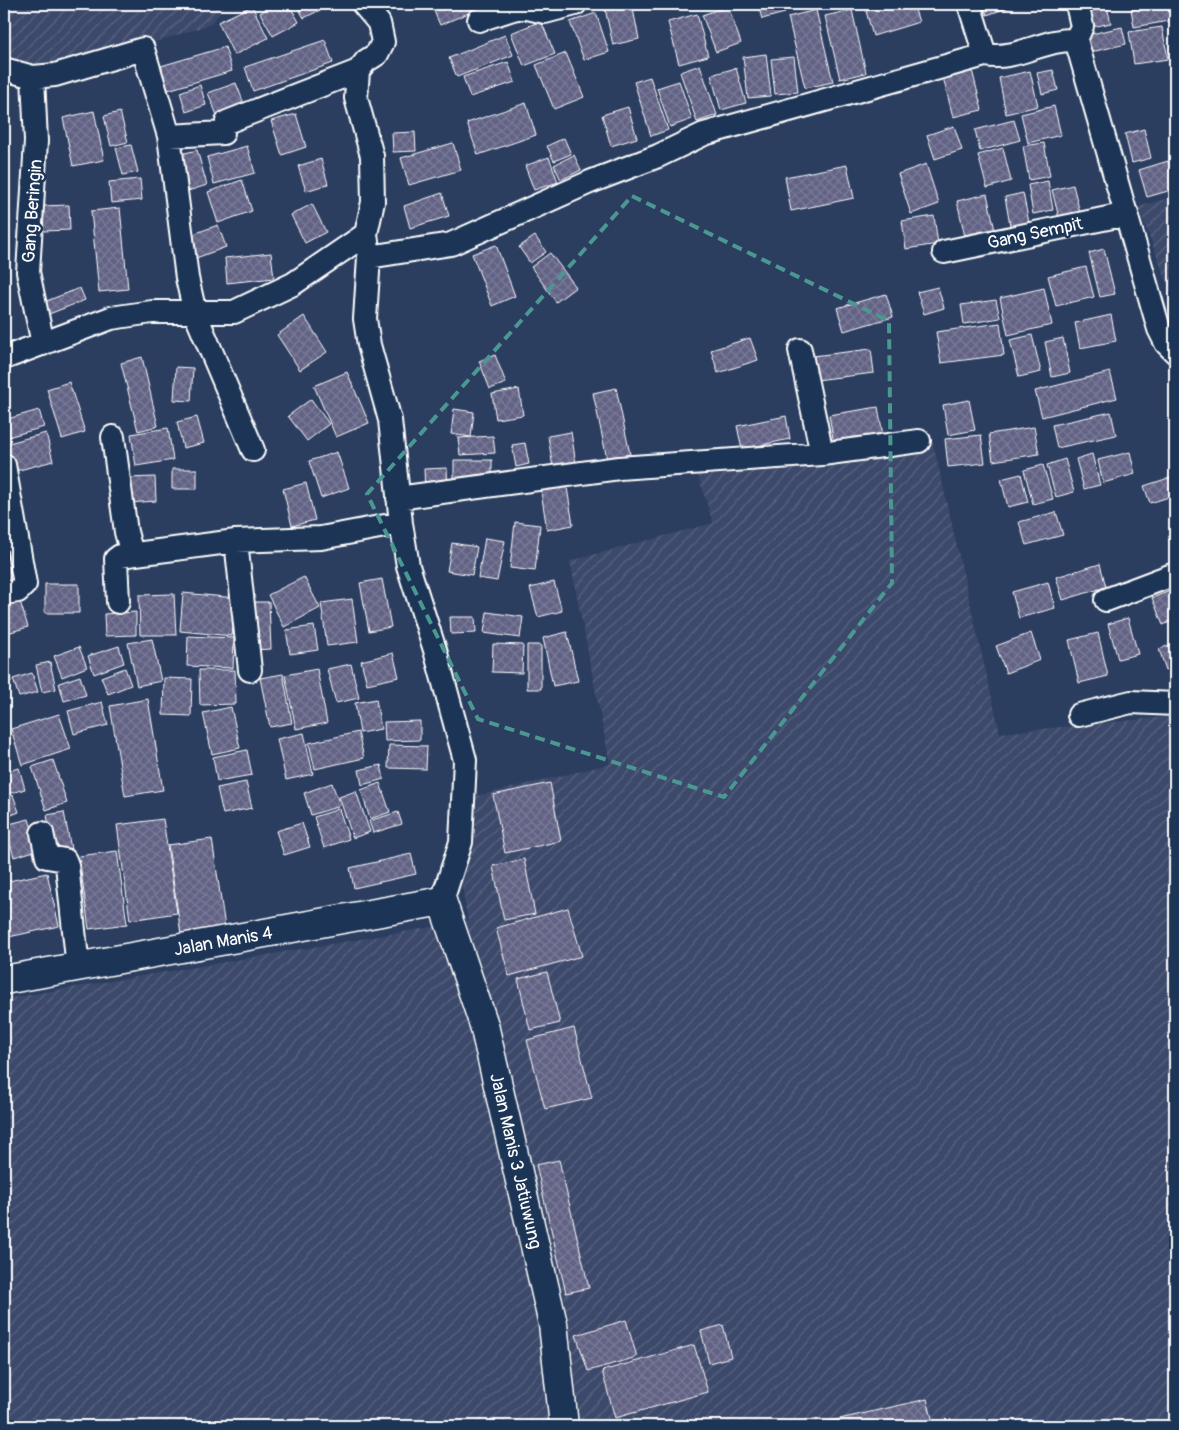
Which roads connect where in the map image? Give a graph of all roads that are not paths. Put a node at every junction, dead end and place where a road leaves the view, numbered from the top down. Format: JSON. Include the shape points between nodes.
{"nodes":[{"id":1,"x":363,"y":4,"type":"edge"},
{"id":2,"x":575,"y":4,"type":"edge"},
{"id":3,"x":969,"y":4,"type":"edge"},
{"id":4,"x":1077,"y":4,"type":"edge"},
{"id":5,"x":479,"y":20,"type":"dead end"},
{"id":6,"x":1076,"y":40,"type":"junction"},
{"id":7,"x":985,"y":55,"type":"junction"},
{"id":8,"x":4,"y":69,"type":"edge"},
{"id":9,"x":358,"y":71,"type":"junction"},
{"id":10,"x":33,"y":77,"type":"junction"},
{"id":11,"x":169,"y":136,"type":"junction"},
{"id":12,"x":1127,"y":214,"type":"junction"},
{"id":13,"x":366,"y":234,"type":"junction"},
{"id":14,"x":944,"y":252,"type":"dead end"},
{"id":15,"x":369,"y":257,"type":"junction"},
{"id":16,"x":195,"y":313,"type":"junction"},
{"id":17,"x":43,"y":344,"type":"junction"},
{"id":18,"x":800,"y":350,"type":"dead end"},
{"id":19,"x":1175,"y":352,"type":"edge"},
{"id":20,"x":4,"y":358,"type":"edge"},
{"id":21,"x":113,"y":437,"type":"dead end"},
{"id":22,"x":919,"y":441,"type":"dead end"},
{"id":23,"x":253,"y":450,"type":"dead end"},
{"id":24,"x":822,"y":454,"type":"junction"},
{"id":25,"x":4,"y":465,"type":"edge"},
{"id":26,"x":398,"y":498,"type":"junction"},
{"id":27,"x":401,"y":523,"type":"junction"},
{"id":28,"x":236,"y":541,"type":"junction"},
{"id":29,"x":132,"y":554,"type":"junction"},
{"id":30,"x":1175,"y":574,"type":"edge"},
{"id":31,"x":4,"y":593,"type":"edge"},
{"id":32,"x":1106,"y":600,"type":"dead end"},
{"id":33,"x":118,"y":602,"type":"dead end"},
{"id":34,"x":250,"y":670,"type":"dead end"},
{"id":35,"x":1175,"y":704,"type":"edge"},
{"id":36,"x":1079,"y":715,"type":"dead end"},
{"id":37,"x":42,"y":832,"type":"dead end"},
{"id":38,"x":442,"y":901,"type":"junction"},
{"id":39,"x":77,"y":958,"type":"junction"},
{"id":40,"x":4,"y":980,"type":"edge"},
{"id":41,"x":564,"y":1426,"type":"edge"}],
"edges":[{"from":1,"to":9,"type":"street","via":[[379,23],[383,42],[378,54]]},
{"from":2,"to":5,"type":"street","via":[[545,12],[523,7]]},
{"from":3,"to":7,"type":"street"},
{"from":4,"to":6,"type":"street","via":[[1082,26]]},
{"from":6,"to":7,"type":"street","via":[[1056,41],[1000,57]]},
{"from":6,"to":12,"type":"street"},
{"from":7,"to":15,"type":"street","via":[[704,134],[451,244]]},
{"from":8,"to":10,"type":"street"},
{"from":9,"to":11,"type":"street","via":[[225,128]]},
{"from":9,"to":13,"type":"street","via":[[356,98],[372,156],[373,202]]},
{"from":10,"to":11,"type":"street","via":[[72,70],[143,49]]},
{"from":10,"to":17,"type":"street","name":"Gang Beringin","via":[[36,141],[28,272]]},
{"from":11,"to":16,"type":"street","via":[[187,278]]},
{"from":12,"to":14,"type":"street","name":"Gang Sempit"},
{"from":12,"to":19,"type":"street","via":[[1159,329]]},
{"from":13,"to":15,"type":"street"},
{"from":13,"to":16,"type":"street","via":[[293,284],[254,303],[234,312]]},
{"from":15,"to":26,"type":"street","via":[[365,319],[368,345],[390,420]]},
{"from":16,"to":17,"type":"street","via":[[152,312],[111,318]]},
{"from":16,"to":23,"type":"street"},
{"from":17,"to":20,"type":"street"},
{"from":18,"to":24,"type":"street"},
{"from":21,"to":29,"type":"street"},
{"from":22,"to":24,"type":"street"},
{"from":24,"to":26,"type":"street","via":[[619,468]]},
{"from":25,"to":31,"type":"street","via":[[25,584],[18,591]]},
{"from":26,"to":27,"type":"street"},
{"from":27,"to":28,"type":"street","via":[[321,538]]},
{"from":27,"to":38,"type":"street","via":[[408,566],[465,760],[461,842]]},
{"from":28,"to":29,"type":"street"},
{"from":28,"to":34,"type":"street"},
{"from":29,"to":33,"type":"street","via":[[116,559]]},
{"from":30,"to":32,"type":"street"},
{"from":35,"to":36,"type":"street","via":[[1131,702]]},
{"from":37,"to":39,"type":"street","via":[[46,857],[60,858],[67,865]]},
{"from":38,"to":39,"type":"street","name":"Jalan Manis 4"},
{"from":38,"to":41,"type":"street","name":"Jalan Manis 3 Jatiuwung","via":[[487,1034],[554,1324]]},
{"from":39,"to":40,"type":"street","name":"Jalan Manis 4"}]}
